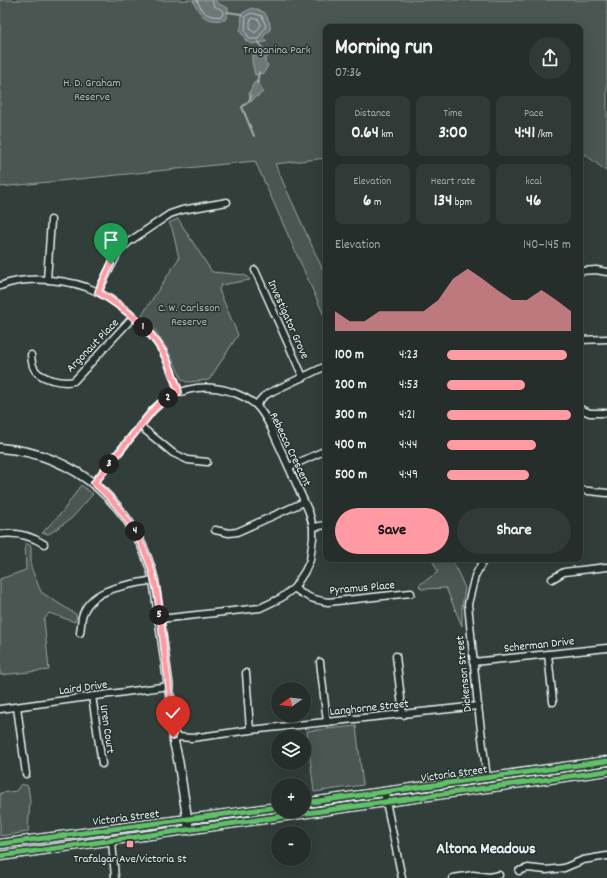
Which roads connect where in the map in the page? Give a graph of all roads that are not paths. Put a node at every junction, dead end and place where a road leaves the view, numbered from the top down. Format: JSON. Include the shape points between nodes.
{"nodes":[{"id":1,"x":227,"y":202,"type":"dead end"},
{"id":2,"x":51,"y":220,"type":"dead end"},
{"id":3,"x":255,"y":270,"type":"dead end"},
{"id":4,"x":583,"y":271,"type":"edge"},
{"id":5,"x":607,"y":272,"type":"edge"},
{"id":6,"x":47,"y":280,"type":"junction"},
{"id":7,"x":0,"y":286,"type":"edge"},
{"id":8,"x":98,"y":292,"type":"junction"},
{"id":9,"x":134,"y":317,"type":"junction"},
{"id":10,"x":607,"y":339,"type":"edge"},
{"id":11,"x":583,"y":340,"type":"edge"},
{"id":12,"x":31,"y":355,"type":"dead end"},
{"id":13,"x":323,"y":367,"type":"edge"},
{"id":14,"x":303,"y":377,"type":"junction"},
{"id":15,"x":179,"y":392,"type":"junction"},
{"id":16,"x":256,"y":405,"type":"junction"},
{"id":17,"x":583,"y":410,"type":"edge"},
{"id":18,"x":607,"y":413,"type":"edge"},
{"id":19,"x":140,"y":426,"type":"junction"},
{"id":20,"x":0,"y":448,"type":"edge"},
{"id":21,"x":323,"y":451,"type":"edge"},
{"id":22,"x":207,"y":462,"type":"dead end"},
{"id":23,"x":289,"y":467,"type":"junction"},
{"id":24,"x":94,"y":483,"type":"junction"},
{"id":25,"x":583,"y":490,"type":"edge"},
{"id":26,"x":607,"y":493,"type":"edge"},
{"id":27,"x":304,"y":502,"type":"junction"},
{"id":28,"x":323,"y":525,"type":"edge"},
{"id":29,"x":313,"y":527,"type":"junction"},
{"id":30,"x":215,"y":530,"type":"dead end"},
{"id":31,"x":0,"y":534,"type":"edge"},
{"id":32,"x":44,"y":544,"type":"dead end"},
{"id":33,"x":482,"y":562,"type":"edge"},
{"id":34,"x":607,"y":567,"type":"edge"},
{"id":35,"x":552,"y":579,"type":"dead end"},
{"id":36,"x":154,"y":580,"type":"junction"},
{"id":37,"x":294,"y":588,"type":"junction"},
{"id":38,"x":411,"y":593,"type":"dead end"},
{"id":39,"x":160,"y":619,"type":"junction"},
{"id":40,"x":80,"y":633,"type":"dead end"},
{"id":41,"x":607,"y":648,"type":"edge"},
{"id":42,"x":548,"y":654,"type":"junction"},
{"id":43,"x":396,"y":656,"type":"dead end"},
{"id":44,"x":320,"y":662,"type":"dead end"},
{"id":45,"x":473,"y":662,"type":"junction"},
{"id":46,"x":246,"y":673,"type":"dead end"},
{"id":47,"x":169,"y":686,"type":"junction"},
{"id":48,"x":92,"y":696,"type":"junction"},
{"id":49,"x":553,"y":702,"type":"dead end"},
{"id":50,"x":478,"y":706,"type":"junction"},
{"id":51,"x":17,"y":707,"type":"junction"},
{"id":52,"x":0,"y":709,"type":"edge"},
{"id":53,"x":403,"y":715,"type":"junction"},
{"id":54,"x":327,"y":722,"type":"junction"},
{"id":55,"x":250,"y":730,"type":"junction"},
{"id":56,"x":177,"y":740,"type":"junction"},
{"id":57,"x":607,"y":761,"type":"edge"},
{"id":58,"x":102,"y":764,"type":"dead end"},
{"id":59,"x":607,"y":771,"type":"edge"},
{"id":60,"x":26,"y":774,"type":"dead end"},
{"id":61,"x":487,"y":778,"type":"junction"},
{"id":62,"x":488,"y":788,"type":"junction"},
{"id":63,"x":384,"y":792,"type":"junction"},
{"id":64,"x":311,"y":802,"type":"edge"},
{"id":65,"x":386,"y":802,"type":"junction"},
{"id":66,"x":271,"y":808,"type":"edge"},
{"id":67,"x":187,"y":819,"type":"junction"},
{"id":68,"x":110,"y":829,"type":"junction"},
{"id":69,"x":189,"y":830,"type":"junction"},
{"id":70,"x":112,"y":841,"type":"junction"},
{"id":71,"x":0,"y":844,"type":"edge"},
{"id":72,"x":0,"y":856,"type":"edge"},
{"id":73,"x":607,"y":856,"type":"edge"},
{"id":74,"x":519,"y":871,"type":"dead end"},
{"id":75,"x":499,"y":875,"type":"dead end"},
{"id":76,"x":115,"y":878,"type":"edge"},
{"id":77,"x":402,"y":878,"type":"edge"},
{"id":78,"x":453,"y":878,"type":"edge"}],
"edges":[{"from":1,"to":8,"type":"street","via":[[170,214],[130,241],[119,251]]},
{"from":2,"to":6,"type":"street"},
{"from":3,"to":14,"type":"street","name":"Investigator Grove"},
{"from":4,"to":5,"type":"street"},
{"from":6,"to":7,"type":"street","via":[[23,280]]},
{"from":6,"to":8,"type":"street"},
{"from":8,"to":9,"type":"street"},
{"from":9,"to":12,"type":"street","name":"Argonaut Place","via":[[74,381],[60,382],[40,376],[33,367]]},
{"from":9,"to":15,"type":"street","via":[[162,352]]},
{"from":10,"to":11,"type":"street"},
{"from":13,"to":14,"type":"street"},
{"from":14,"to":16,"type":"street","via":[[269,393]]},
{"from":15,"to":16,"type":"street","name":"Rebecca Crescent","via":[[199,387],[217,388],[238,394]]},
{"from":15,"to":19,"type":"street","name":"Rebecca Crescent","via":[[159,404]]},
{"from":16,"to":23,"type":"street","name":"Rebecca Crescent","via":[[271,428]]},
{"from":17,"to":18,"type":"street"},
{"from":19,"to":22,"type":"street","via":[[173,452],[188,460]]},
{"from":19,"to":24,"type":"street","name":"Rebecca Crescent"},
{"from":20,"to":24,"type":"street","via":[[50,459]]},
{"from":21,"to":23,"type":"street"},
{"from":23,"to":27,"type":"street","name":"Rebecca Crescent"},
{"from":24,"to":36,"type":"street","via":[[129,522],[140,540]]},
{"from":25,"to":26,"type":"street"},
{"from":27,"to":29,"type":"street","name":"Rebecca Crescent"},
{"from":27,"to":30,"type":"street","via":[[237,532]]},
{"from":28,"to":29,"type":"street"},
{"from":29,"to":37,"type":"street","name":"Rebecca Crescent","via":[[310,560]]},
{"from":31,"to":32,"type":"street","via":[[24,534]]},
{"from":33,"to":45,"type":"street","name":"Dickenson Street","via":[[475,576],[468,604]]},
{"from":34,"to":35,"type":"street","via":[[564,572]]},
{"from":36,"to":39,"type":"street"},
{"from":36,"to":40,"type":"street","via":[[119,587],[101,594],[89,604],[82,616]]},
{"from":37,"to":38,"type":"street","name":"Pyramus Place","via":[[303,596],[328,602]]},
{"from":37,"to":39,"type":"street","name":"Rebecca Crescent","via":[[281,598],[260,608]]},
{"from":39,"to":47,"type":"street"},
{"from":41,"to":42,"type":"street","name":"Scherman Drive"},
{"from":42,"to":45,"type":"street","name":"Scherman Drive"},
{"from":42,"to":49,"type":"street"},
{"from":43,"to":53,"type":"street"},
{"from":44,"to":54,"type":"street"},
{"from":45,"to":50,"type":"street","name":"Dickenson Street"},
{"from":46,"to":55,"type":"street"},
{"from":47,"to":48,"type":"street","name":"Laird Drive"},
{"from":47,"to":56,"type":"street"},
{"from":48,"to":51,"type":"street","name":"Laird Drive"},
{"from":48,"to":58,"type":"street","name":"Uren Court"},
{"from":50,"to":53,"type":"street","name":"Langhorne Street"},
{"from":50,"to":61,"type":"street","name":"Dickenson Street"},
{"from":51,"to":52,"type":"street","name":"Laird Drive"},
{"from":51,"to":60,"type":"street"},
{"from":53,"to":54,"type":"street","name":"Langhorne Street"},
{"from":54,"to":55,"type":"street","name":"Langhorne Street"},
{"from":55,"to":56,"type":"street","name":"Langhorne Street"},
{"from":56,"to":67,"type":"street"},
{"from":57,"to":61,"type":"street","name":"Victoria Street"},
{"from":59,"to":62,"type":"street","name":"Victoria Street"},
{"from":61,"to":62,"type":"street","name":"Dickenson Street"},
{"from":61,"to":63,"type":"street","name":"Victoria Street"},
{"from":62,"to":65,"type":"street","name":"Victoria Street"},
{"from":63,"to":64,"type":"street","name":"Victoria Street"},
{"from":63,"to":65,"type":"street"},
{"from":65,"to":69,"type":"street","name":"Victoria Street"},
{"from":65,"to":77,"type":"street"},
{"from":66,"to":67,"type":"street","name":"Victoria Street"},
{"from":67,"to":68,"type":"street","name":"Victoria Street"},
{"from":67,"to":69,"type":"street"},
{"from":68,"to":70,"type":"street"},
{"from":68,"to":71,"type":"street","name":"Victoria Street"},
{"from":69,"to":70,"type":"street","name":"Victoria Street"},
{"from":70,"to":72,"type":"street","name":"Victoria Street"},
{"from":70,"to":76,"type":"street"},
{"from":73,"to":74,"type":"street","via":[[585,859],[564,868],[528,868]]},
{"from":75,"to":78,"type":"street"}]}
